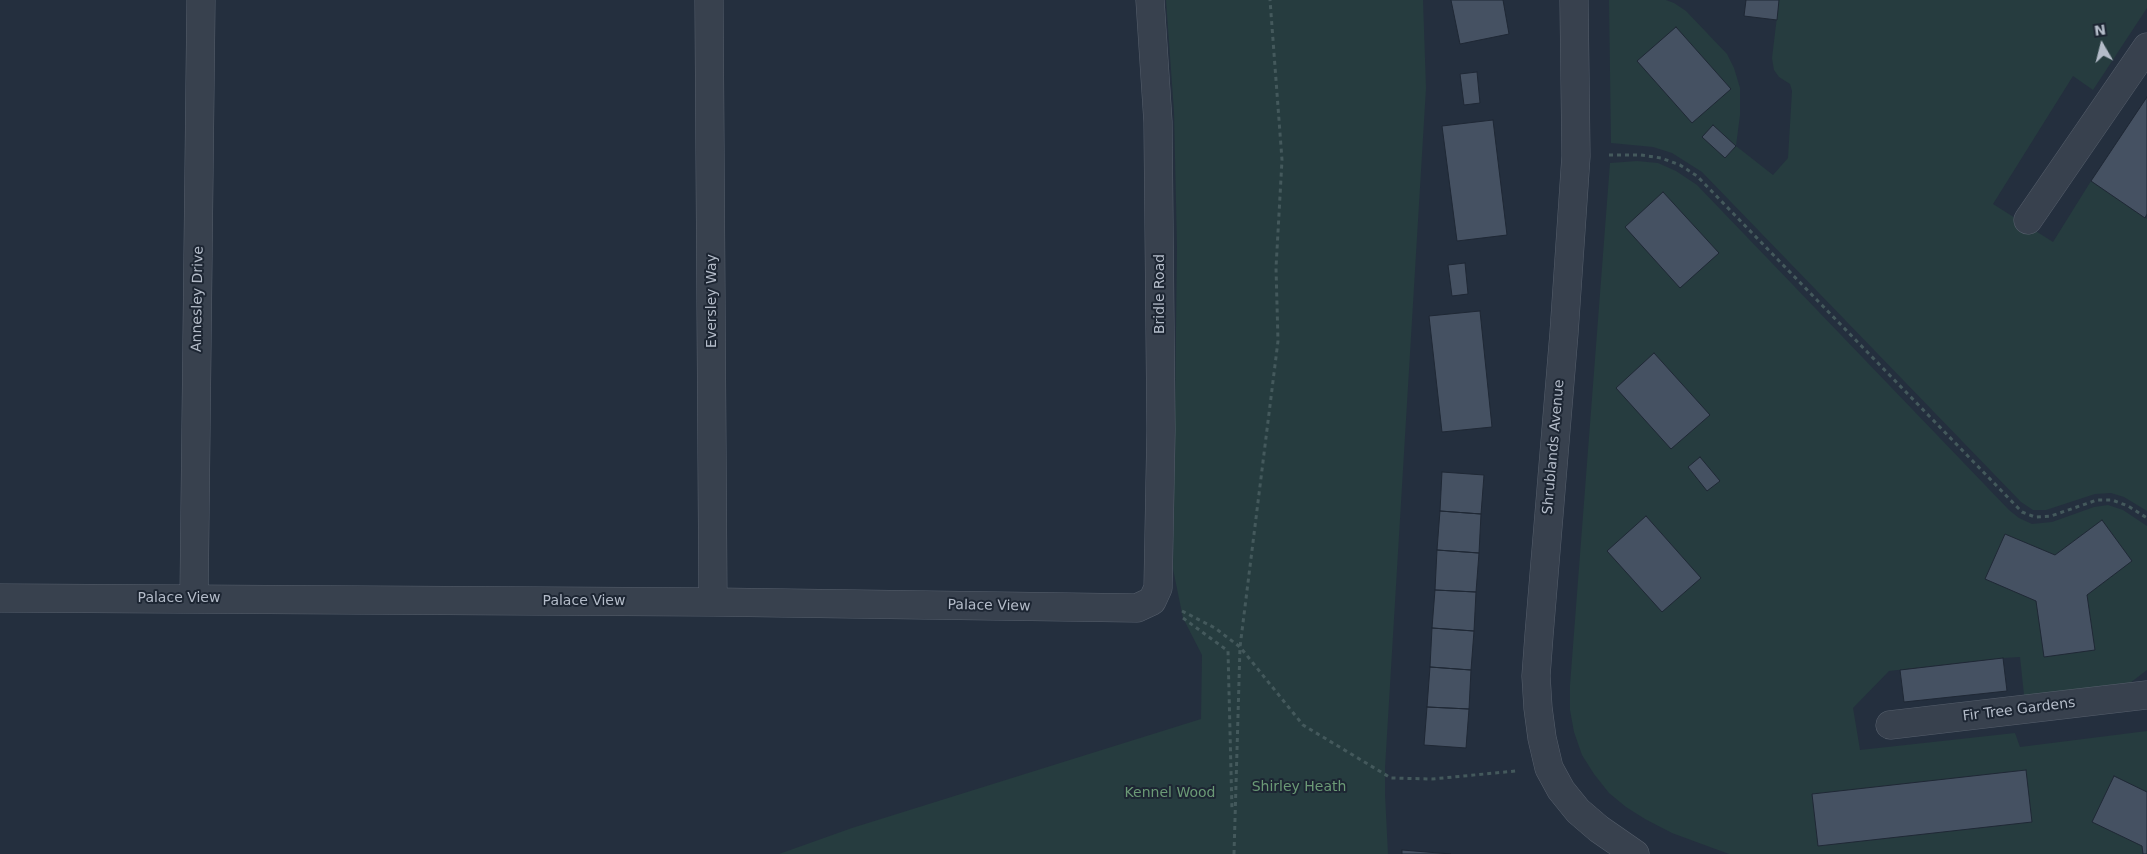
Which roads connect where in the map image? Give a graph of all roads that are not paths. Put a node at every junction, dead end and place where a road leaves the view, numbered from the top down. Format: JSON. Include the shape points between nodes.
{"nodes":[{"id":1,"x":201,"y":0,"type":"edge"},
{"id":2,"x":709,"y":0,"type":"edge"},
{"id":3,"x":1150,"y":0,"type":"edge"},
{"id":4,"x":1574,"y":0,"type":"edge"},
{"id":5,"x":2147,"y":48,"type":"edge"},
{"id":6,"x":2028,"y":220,"type":"dead end"},
{"id":7,"x":1158,"y":588,"type":"joint"},
{"id":8,"x":0,"y":598,"type":"edge"},
{"id":9,"x":194,"y":598,"type":"junction"},
{"id":10,"x":713,"y":602,"type":"junction"},
{"id":11,"x":2147,"y":695,"type":"edge"},
{"id":12,"x":1890,"y":725,"type":"dead end"},
{"id":13,"x":1624,"y":851,"type":"edge"}],
"edges":[{"from":1,"to":9,"type":"street","name":"Annesley Drive"},
{"from":2,"to":10,"type":"street","name":"Eversley Way"},
{"from":3,"to":7,"type":"street","name":"Bridle Road","via":[[1158,122],[1160,230],[1162,430]]},
{"from":4,"to":13,"type":"street","name":"Shrublands Avenue","via":[[1576,156],[1536,676],[1542,738],[1549,768],[1560,790],[1578,811]]},
{"from":5,"to":6,"type":"street"},
{"from":7,"to":10,"type":"street","name":"Palace View","via":[[1152,602],[1137,608]]},
{"from":8,"to":9,"type":"street","name":"Palace View"},
{"from":9,"to":10,"type":"street","name":"Palace View"},
{"from":11,"to":12,"type":"street","name":"Fir Tree Gardens"}]}
